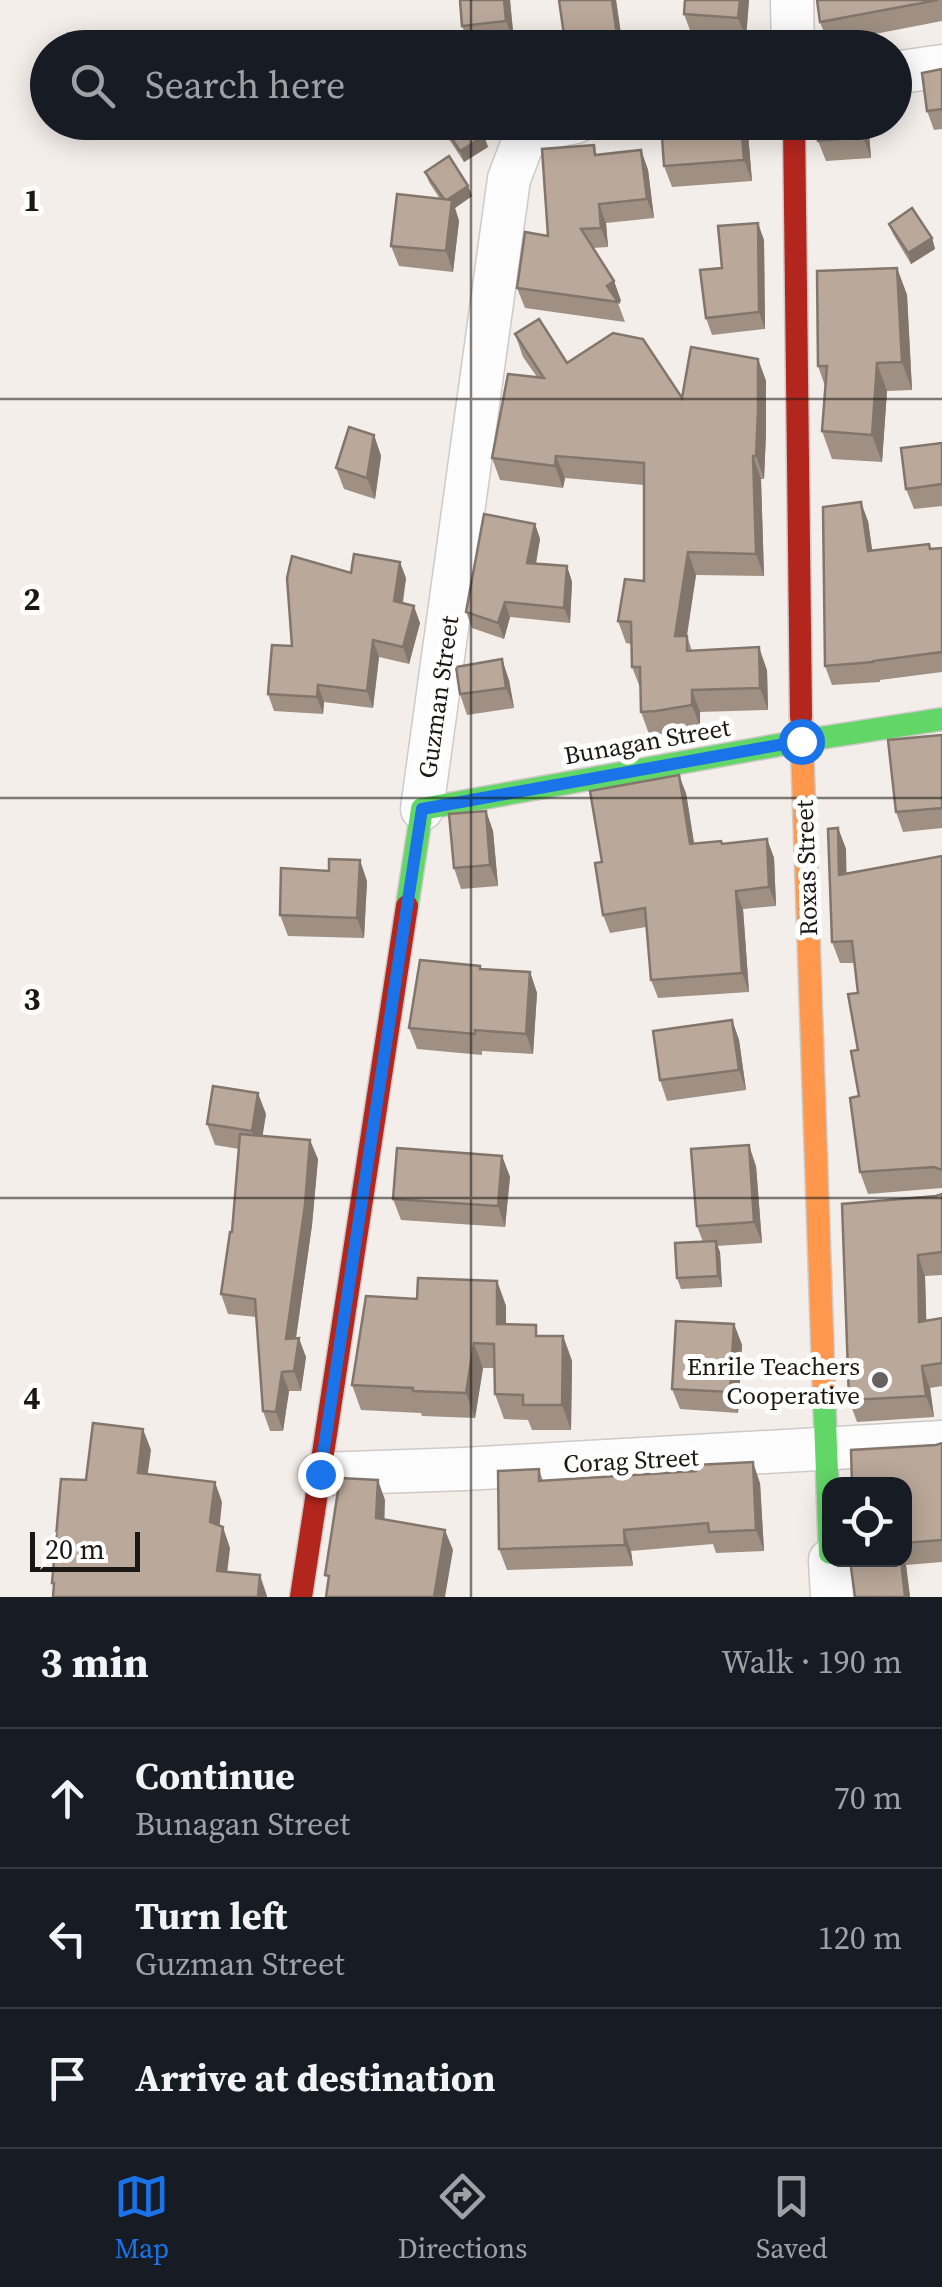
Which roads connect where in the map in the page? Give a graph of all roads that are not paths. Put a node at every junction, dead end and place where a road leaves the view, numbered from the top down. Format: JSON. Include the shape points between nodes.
{"nodes":[{"id":1,"x":792,"y":0,"type":"edge"},
{"id":2,"x":793,"y":30,"type":"edge"},
{"id":3,"x":942,"y":66,"type":"edge"},
{"id":4,"x":912,"y":70,"type":"edge"},
{"id":5,"x":526,"y":140,"type":"edge"},
{"id":6,"x":794,"y":140,"type":"edge"},
{"id":7,"x":942,"y":719,"type":"edge"},
{"id":8,"x":801,"y":741,"type":"junction"},
{"id":9,"x":422,"y":809,"type":"junction"},
{"id":10,"x":942,"y":1442,"type":"edge"},
{"id":11,"x":824,"y":1450,"type":"junction"},
{"id":12,"x":320,"y":1474,"type":"junction"},
{"id":13,"x":826,"y":1477,"type":"edge"},
{"id":14,"x":831,"y":1567,"type":"edge"},
{"id":15,"x":301,"y":1597,"type":"edge"},
{"id":16,"x":832,"y":1597,"type":"edge"}],
"edges":[{"from":1,"to":2,"type":"street"},
{"from":3,"to":4,"type":"street"},
{"from":5,"to":9,"type":"street","name":"Guzman Street","via":[[509,179]]},
{"from":6,"to":8,"type":"street","name":"Roxas Street"},
{"from":7,"to":8,"type":"street","name":"Bunagan Street"},
{"from":8,"to":9,"type":"street","name":"Bunagan Street"},
{"from":8,"to":11,"type":"street","name":"Roxas Street"},
{"from":9,"to":12,"type":"street","name":"Guzman Street"},
{"from":10,"to":11,"type":"street","name":"Corag Street"},
{"from":11,"to":12,"type":"street","name":"Corag Street"},
{"from":11,"to":13,"type":"street","name":"Roxas Street"},
{"from":12,"to":15,"type":"street","name":"Guzman Street"},
{"from":14,"to":16,"type":"street","name":"Roxas Street"}]}
